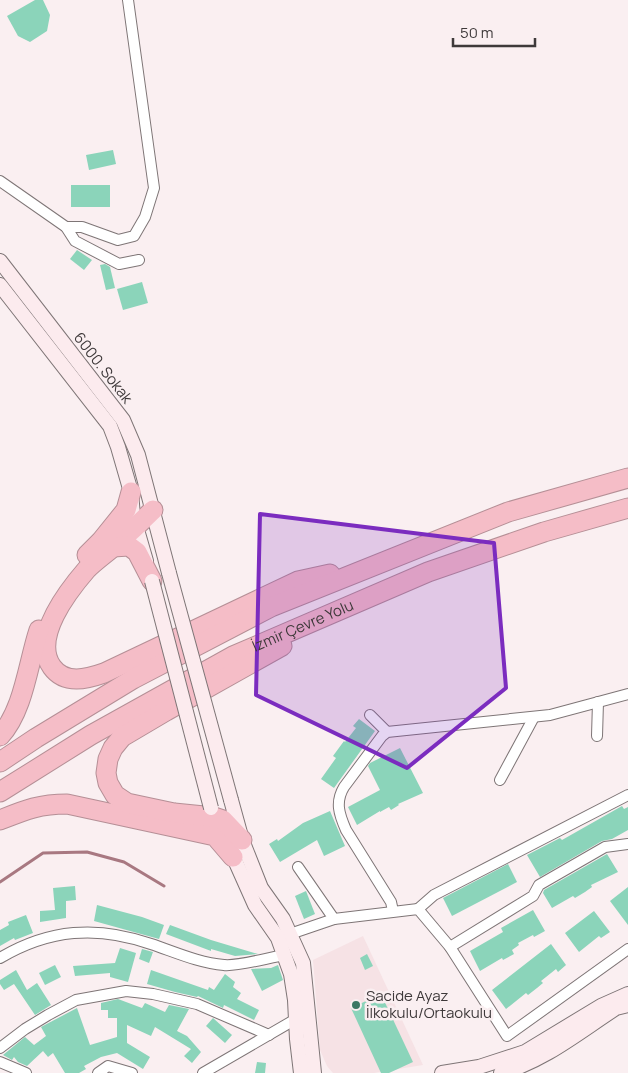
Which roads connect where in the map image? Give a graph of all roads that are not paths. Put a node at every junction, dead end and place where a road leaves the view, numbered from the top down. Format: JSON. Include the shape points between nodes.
{"nodes":[{"id":1,"x":128,"y":0,"type":"edge"},
{"id":2,"x":0,"y":181,"type":"edge"},
{"id":3,"x":66,"y":228,"type":"junction"},
{"id":4,"x":138,"y":260,"type":"dead end"},
{"id":5,"x":0,"y":261,"type":"edge"},
{"id":6,"x":0,"y":285,"type":"edge"},
{"id":7,"x":628,"y":478,"type":"edge"},
{"id":8,"x":131,"y":492,"type":"junction"},
{"id":9,"x":628,"y":508,"type":"edge"},
{"id":10,"x":153,"y":510,"type":"junction"},
{"id":11,"x":135,"y":521,"type":"junction"},
{"id":12,"x":107,"y":544,"type":"junction"},
{"id":13,"x":382,"y":563,"type":"junction"},
{"id":14,"x":160,"y":577,"type":"junction"},
{"id":15,"x":391,"y":587,"type":"junction"},
{"id":16,"x":628,"y":694,"type":"edge"},
{"id":17,"x":598,"y":702,"type":"junction"},
{"id":18,"x":370,"y":715,"type":"dead end"},
{"id":19,"x":534,"y":717,"type":"junction"},
{"id":20,"x":387,"y":732,"type":"junction"},
{"id":21,"x":0,"y":736,"type":"edge"},
{"id":22,"x":597,"y":736,"type":"dead end"},
{"id":23,"x":0,"y":762,"type":"edge"},
{"id":24,"x":500,"y":780,"type":"dead end"},
{"id":25,"x":0,"y":792,"type":"edge"},
{"id":26,"x":628,"y":795,"type":"edge"},
{"id":27,"x":231,"y":800,"type":"junction"},
{"id":28,"x":0,"y":820,"type":"edge"},
{"id":29,"x":214,"y":821,"type":"junction"},
{"id":30,"x":242,"y":840,"type":"junction"},
{"id":31,"x":628,"y":844,"type":"edge"},
{"id":32,"x":233,"y":856,"type":"joint"},
{"id":33,"x":298,"y":867,"type":"dead end"},
{"id":34,"x":418,"y":909,"type":"junction"},
{"id":35,"x":392,"y":911,"type":"junction"},
{"id":36,"x":334,"y":919,"type":"junction"},
{"id":37,"x":290,"y":934,"type":"junction"},
{"id":38,"x":450,"y":947,"type":"junction"},
{"id":39,"x":628,"y":948,"type":"edge"},
{"id":40,"x":285,"y":955,"type":"junction"},
{"id":41,"x":0,"y":958,"type":"edge"},
{"id":42,"x":628,"y":994,"type":"edge"},
{"id":43,"x":628,"y":1005,"type":"edge"},
{"id":44,"x":296,"y":1019,"type":"junction"},
{"id":45,"x":269,"y":1035,"type":"junction"},
{"id":46,"x":0,"y":1048,"type":"edge"},
{"id":47,"x":0,"y":1062,"type":"edge"},
{"id":48,"x":204,"y":1072,"type":"edge"},
{"id":49,"x":26,"y":1073,"type":"edge"},
{"id":50,"x":98,"y":1073,"type":"edge"},
{"id":51,"x":132,"y":1073,"type":"edge"},
{"id":52,"x":301,"y":1073,"type":"edge"},
{"id":53,"x":314,"y":1073,"type":"edge"},
{"id":54,"x":442,"y":1073,"type":"edge"},
{"id":55,"x":501,"y":1073,"type":"edge"}],
"edges":[{"from":1,"to":3,"type":"street","via":[[154,188],[145,217],[134,236],[118,240],[82,227]]},
{"from":2,"to":3,"type":"street"},
{"from":3,"to":4,"type":"street","via":[[74,241],[119,264]]},
{"from":5,"to":10,"type":"main road","name":"6000. Sokak","via":[[123,420],[138,455]]},
{"from":6,"to":8,"type":"main road","name":"6000. Sokak","via":[[110,426]]},
{"from":7,"to":13,"type":"highway","name":"İzmir Çevre Yolu","via":[[508,512]]},
{"from":8,"to":11,"type":"main road","name":"6000. Sokak"},
{"from":8,"to":12,"type":"highway","via":[[126,510]]},
{"from":9,"to":15,"type":"highway","name":"İzmir Çevre Yolu","via":[[544,532]]},
{"from":10,"to":11,"type":"highway"},
{"from":10,"to":14,"type":"main road","name":"6000. Sokak"},
{"from":11,"to":12,"type":"highway"},
{"from":11,"to":14,"type":"main road","name":"6000. Sokak"},
{"from":12,"to":13,"type":"highway","via":[[62,601],[46,637],[45,651],[49,663],[55,672],[66,678],[84,680],[104,673],[298,581]]},
{"from":12,"to":14,"type":"highway","via":[[129,546]]},
{"from":12,"to":21,"type":"highway","via":[[79,562],[55,594],[44,615],[17,706],[8,727]]},
{"from":13,"to":23,"type":"highway","name":"İzmir Çevre Yolu","via":[[271,607],[133,679]]},
{"from":14,"to":27,"type":"main road","bridge":true},
{"from":14,"to":29,"type":"main road","bridge":true},
{"from":15,"to":25,"type":"highway","name":"İzmir Çevre Yolu","via":[[232,656],[91,735]]},
{"from":15,"to":29,"type":"highway","via":[[166,711],[122,737],[113,748],[106,773],[114,795],[127,803]]},
{"from":16,"to":17,"type":"street"},
{"from":17,"to":19,"type":"street","via":[[550,716]]},
{"from":17,"to":22,"type":"street"},
{"from":18,"to":20,"type":"street"},
{"from":19,"to":20,"type":"street"},
{"from":19,"to":24,"type":"street"},
{"from":20,"to":35,"type":"street","via":[[344,787],[338,803],[346,830],[391,902]]},
{"from":26,"to":34,"type":"street","via":[[434,895]]},
{"from":27,"to":29,"type":"highway"},
{"from":27,"to":30,"type":"main road"},
{"from":28,"to":29,"type":"highway","via":[[26,809],[67,804]]},
{"from":29,"to":30,"type":"highway"},
{"from":29,"to":32,"type":"highway","via":[[215,836]]},
{"from":30,"to":37,"type":"main road","via":[[261,888]]},
{"from":31,"to":38,"type":"street","via":[[605,847],[539,885],[533,896]]},
{"from":32,"to":40,"type":"main road","via":[[255,905],[278,938]]},
{"from":33,"to":36,"type":"street"},
{"from":34,"to":35,"type":"street"},
{"from":34,"to":38,"type":"street"},
{"from":35,"to":36,"type":"street"},
{"from":36,"to":37,"type":"street"},
{"from":37,"to":53,"type":"main road","via":[[303,963]]},
{"from":38,"to":39,"type":"street","via":[[507,1036]]},
{"from":40,"to":41,"type":"street","via":[[226,966],[117,934],[88,932],[62,933],[18,948]]},
{"from":40,"to":44,"type":"main road","via":[[291,974]]},
{"from":42,"to":54,"type":"main road","via":[[601,1006],[525,1052]]},
{"from":43,"to":55,"type":"main road","via":[[616,1008],[540,1058]]},
{"from":44,"to":45,"type":"street"},
{"from":44,"to":52,"type":"main road"},
{"from":45,"to":46,"type":"street","via":[[197,1004],[126,991],[76,1000],[40,1019]]},
{"from":45,"to":48,"type":"street"},
{"from":47,"to":49,"type":"street"},
{"from":50,"to":51,"type":"street","via":[[108,1066]]}]}
